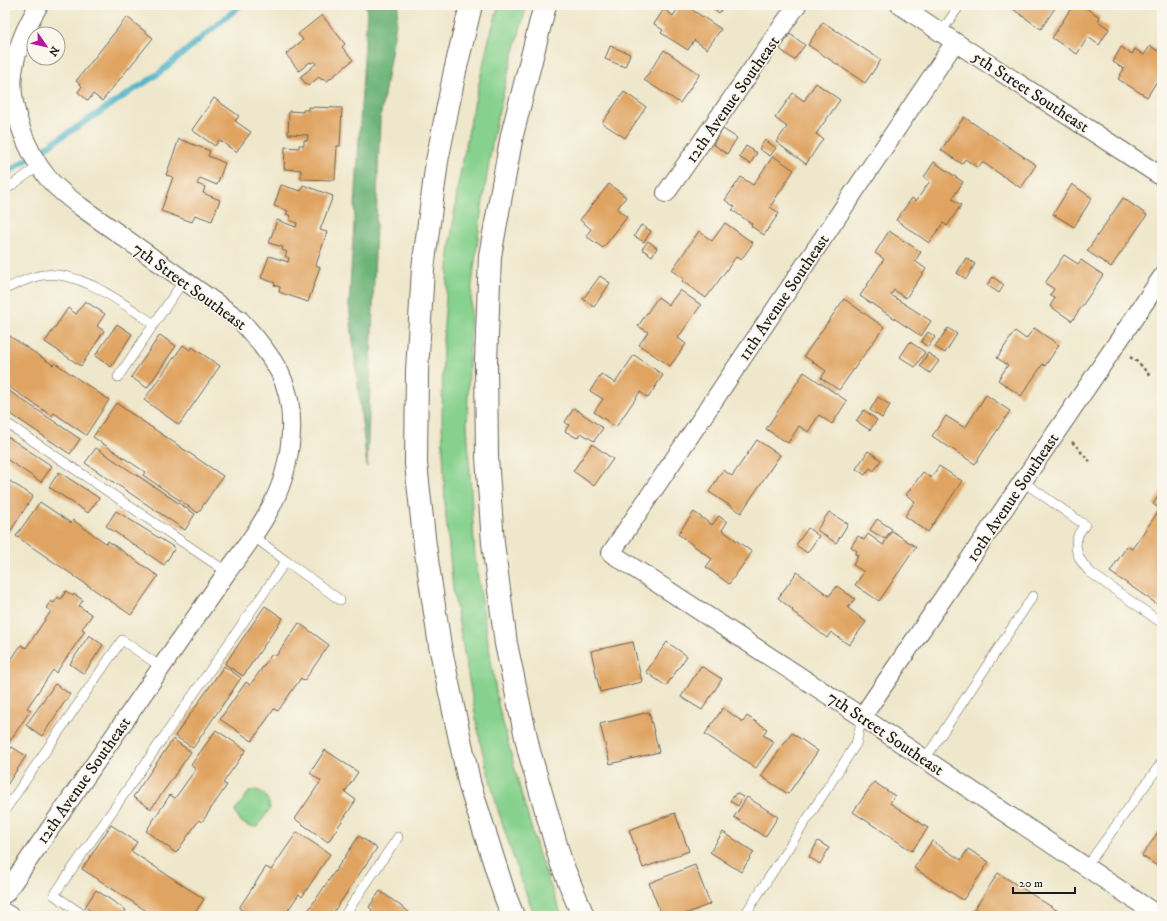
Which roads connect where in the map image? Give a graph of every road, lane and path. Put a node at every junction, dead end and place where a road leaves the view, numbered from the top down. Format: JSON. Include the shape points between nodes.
{"nodes":[{"id":1,"x":39,"y":5,"type":"edge"},
{"id":2,"x":471,"y":5,"type":"edge"},
{"id":3,"x":545,"y":5,"type":"edge"},
{"id":4,"x":797,"y":5,"type":"edge"},
{"id":5,"x":900,"y":5,"type":"edge"},
{"id":6,"x":960,"y":5,"type":"edge"},
{"id":7,"x":948,"y":37,"type":"junction"},
{"id":8,"x":39,"y":166,"type":"junction"},
{"id":9,"x":1162,"y":177,"type":"edge"},
{"id":10,"x":5,"y":190,"type":"edge"},
{"id":11,"x":666,"y":193,"type":"dead end"},
{"id":12,"x":1162,"y":277,"type":"edge"},
{"id":13,"x":184,"y":280,"type":"junction"},
{"id":14,"x":5,"y":289,"type":"edge"},
{"id":15,"x":154,"y":324,"type":"junction"},
{"id":16,"x":1130,"y":357,"type":"dead end"},
{"id":17,"x":1150,"y":376,"type":"dead end"},
{"id":18,"x":118,"y":377,"type":"dead end"},
{"id":19,"x":5,"y":422,"type":"edge"},
{"id":20,"x":1071,"y":442,"type":"dead end"},
{"id":21,"x":1090,"y":461,"type":"dead end"},
{"id":22,"x":1022,"y":481,"type":"junction"},
{"id":23,"x":253,"y":536,"type":"junction"},
{"id":24,"x":611,"y":553,"type":"joint"},
{"id":25,"x":286,"y":561,"type":"junction"},
{"id":26,"x":227,"y":572,"type":"junction"},
{"id":27,"x":1032,"y":596,"type":"dead end"},
{"id":28,"x":340,"y":600,"type":"dead end"},
{"id":29,"x":1162,"y":623,"type":"edge"},
{"id":30,"x":161,"y":667,"type":"junction"},
{"id":31,"x":862,"y":716,"type":"junction"},
{"id":32,"x":925,"y":759,"type":"junction"},
{"id":33,"x":1162,"y":762,"type":"edge"},
{"id":34,"x":5,"y":810,"type":"edge"},
{"id":35,"x":398,"y":837,"type":"dead end"},
{"id":36,"x":1086,"y":867,"type":"junction"},
{"id":37,"x":5,"y":894,"type":"edge"},
{"id":38,"x":5,"y":912,"type":"edge"},
{"id":39,"x":10,"y":916,"type":"edge"},
{"id":40,"x":85,"y":916,"type":"edge"},
{"id":41,"x":344,"y":916,"type":"edge"},
{"id":42,"x":513,"y":916,"type":"edge"},
{"id":43,"x":583,"y":916,"type":"edge"},
{"id":44,"x":744,"y":916,"type":"edge"},
{"id":45,"x":1159,"y":916,"type":"edge"}],
"edges":[{"from":1,"to":8,"type":"street","name":"7th Street Southeast","via":[[24,32],[13,74],[14,97],[23,134]]},
{"from":2,"to":42,"type":"highway","via":[[437,161],[423,269],[417,371],[416,464],[440,646],[470,786]]},
{"from":3,"to":43,"type":"highway","via":[[512,135],[490,256],[486,361],[487,457],[493,543],[508,652],[529,751],[561,862]]},
{"from":4,"to":11,"type":"street","name":"12th Avenue Southeast"},
{"from":5,"to":7,"type":"street","name":"5th Street Southeast"},
{"from":6,"to":7,"type":"lane"},
{"from":7,"to":9,"type":"street","name":"5th Street Southeast"},
{"from":7,"to":24,"type":"street","name":"11th Avenue Southeast"},
{"from":8,"to":10,"type":"lane"},
{"from":8,"to":13,"type":"street","name":"7th Street Southeast","via":[[60,190],[81,207]]},
{"from":12,"to":22,"type":"street","name":"10th Avenue Southeast"},
{"from":13,"to":15,"type":"lane"},
{"from":13,"to":23,"type":"street","name":"7th Street Southeast","via":[[240,320],[255,336],[277,368],[287,394],[290,438],[286,468],[268,512]]},
{"from":14,"to":15,"type":"lane","via":[[43,275],[66,276],[98,288]]},
{"from":15,"to":18,"type":"lane"},
{"from":16,"to":17,"type":"path"},
{"from":19,"to":26,"type":"lane"},
{"from":20,"to":21,"type":"path"},
{"from":22,"to":29,"type":"lane","via":[[1085,525],[1078,535],[1076,547],[1083,566]]},
{"from":22,"to":31,"type":"street","name":"10th Avenue Southeast"},
{"from":23,"to":25,"type":"lane"},
{"from":23,"to":26,"type":"street","name":"7th Street Southeast"},
{"from":24,"to":31,"type":"street","name":"7th Street Southeast"},
{"from":25,"to":28,"type":"lane"},
{"from":25,"to":40,"type":"lane","via":[[54,895]]},
{"from":26,"to":30,"type":"street","name":"7th Street Southeast"},
{"from":27,"to":32,"type":"lane"},
{"from":30,"to":34,"type":"lane","via":[[122,640]]},
{"from":30,"to":37,"type":"street","name":"12th Avenue Southeast"},
{"from":31,"to":32,"type":"street","name":"7th Street Southeast"},
{"from":31,"to":44,"type":"lane","via":[[856,744]]},
{"from":32,"to":36,"type":"street","name":"7th Street Southeast"},
{"from":33,"to":36,"type":"lane"},
{"from":35,"to":41,"type":"lane"},
{"from":36,"to":45,"type":"street","name":"7th Street Southeast"},
{"from":38,"to":39,"type":"street"}]}
